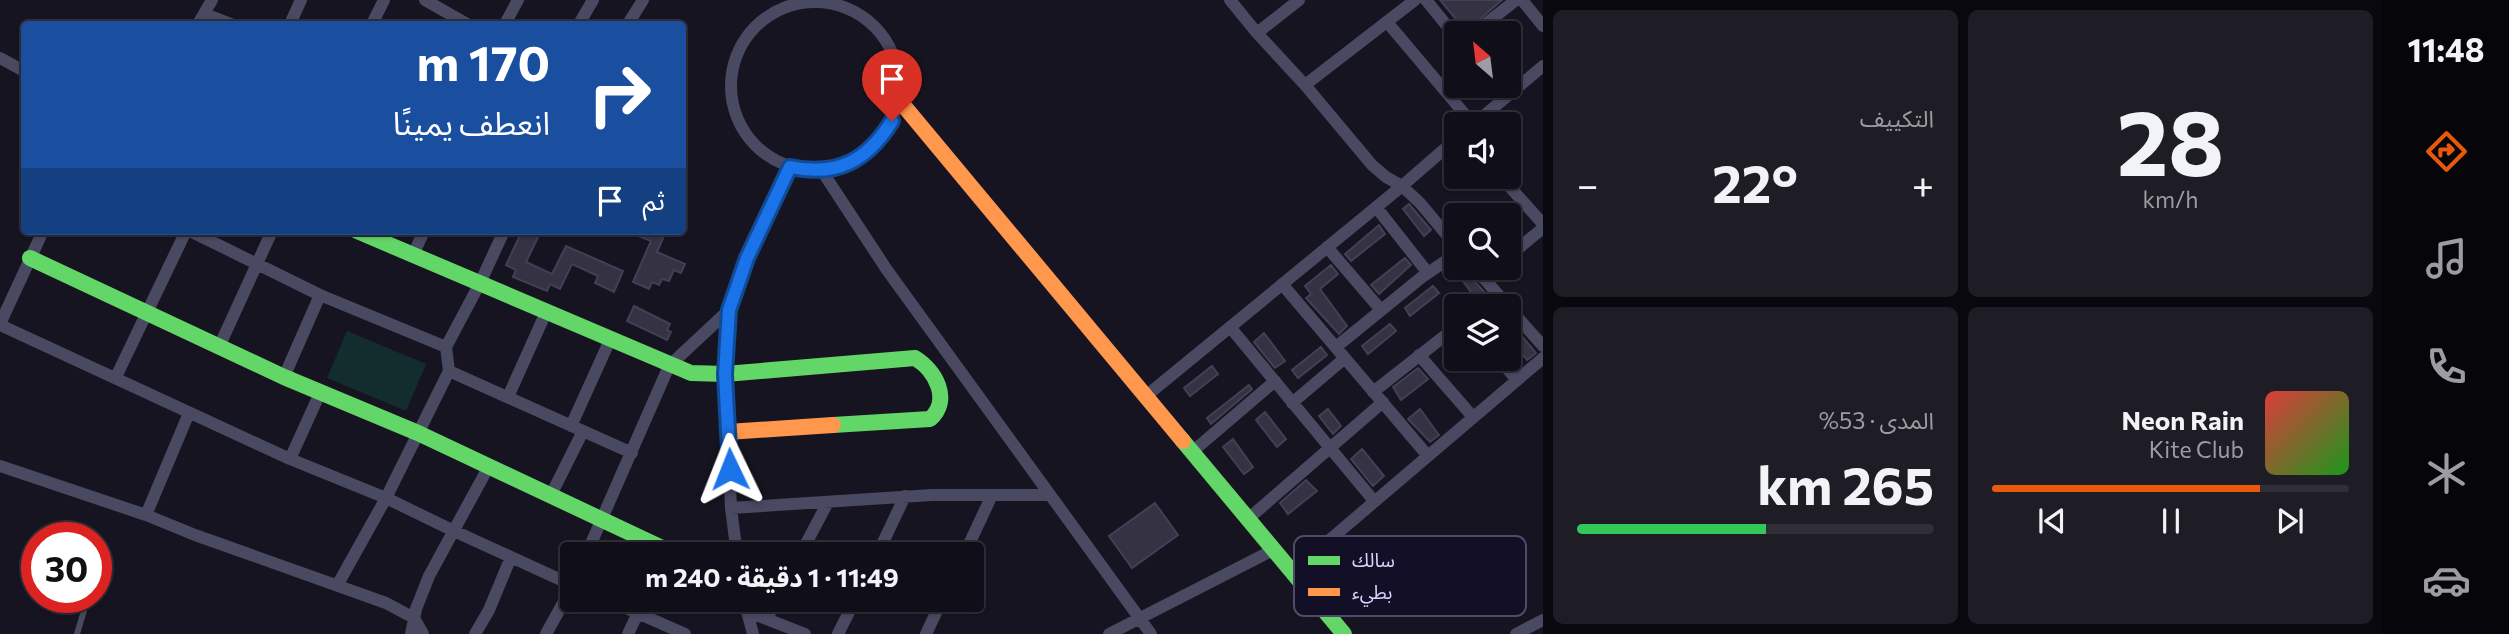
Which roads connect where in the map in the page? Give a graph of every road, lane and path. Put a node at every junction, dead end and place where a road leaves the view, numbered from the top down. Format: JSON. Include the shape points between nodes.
{"nodes":[{"id":1,"x":212,"y":0,"type":"edge"},
{"id":2,"x":301,"y":0,"type":"edge"},
{"id":3,"x":384,"y":0,"type":"edge"},
{"id":4,"x":425,"y":0,"type":"edge"},
{"id":5,"x":518,"y":0,"type":"edge"},
{"id":6,"x":593,"y":0,"type":"edge"},
{"id":7,"x":643,"y":0,"type":"edge"},
{"id":8,"x":1230,"y":0,"type":"edge"},
{"id":9,"x":1298,"y":0,"type":"edge"},
{"id":10,"x":1415,"y":0,"type":"edge"},
{"id":11,"x":1426,"y":0,"type":"edge"},
{"id":12,"x":1516,"y":0,"type":"edge"},
{"id":13,"x":1522,"y":0,"type":"edge"},
{"id":14,"x":780,"y":4,"type":"edge"},
{"id":15,"x":859,"y":6,"type":"edge"},
{"id":16,"x":202,"y":19,"type":"edge"},
{"id":17,"x":449,"y":20,"type":"edge"},
{"id":18,"x":291,"y":21,"type":"edge"},
{"id":19,"x":374,"y":21,"type":"edge"},
{"id":20,"x":507,"y":21,"type":"edge"},
{"id":21,"x":581,"y":21,"type":"edge"},
{"id":22,"x":630,"y":21,"type":"edge"},
{"id":23,"x":1489,"y":21,"type":"edge"},
{"id":24,"x":1387,"y":22,"type":"junction"},
{"id":25,"x":1444,"y":22,"type":"edge"},
{"id":26,"x":1543,"y":26,"type":"edge"},
{"id":27,"x":1257,"y":33,"type":"junction"},
{"id":28,"x":0,"y":58,"type":"edge"},
{"id":29,"x":1543,"y":66,"type":"edge"},
{"id":30,"x":21,"y":69,"type":"edge"},
{"id":31,"x":1521,"y":84,"type":"edge"},
{"id":32,"x":1305,"y":85,"type":"junction"},
{"id":33,"x":1504,"y":98,"type":"edge"},
{"id":34,"x":899,"y":100,"type":"junction"},
{"id":35,"x":1463,"y":112,"type":"edge"},
{"id":36,"x":1487,"y":112,"type":"edge"},
{"id":37,"x":1444,"y":149,"type":"edge"},
{"id":38,"x":790,"y":167,"type":"junction"},
{"id":39,"x":822,"y":171,"type":"junction"},
{"id":40,"x":1402,"y":186,"type":"junction"},
{"id":41,"x":1511,"y":189,"type":"edge"},
{"id":42,"x":1376,"y":207,"type":"junction"},
{"id":43,"x":1543,"y":226,"type":"edge"},
{"id":44,"x":1444,"y":232,"type":"edge"},
{"id":45,"x":41,"y":235,"type":"edge"},
{"id":46,"x":186,"y":235,"type":"edge"},
{"id":47,"x":196,"y":235,"type":"edge"},
{"id":48,"x":269,"y":235,"type":"edge"},
{"id":49,"x":366,"y":235,"type":"edge"},
{"id":50,"x":423,"y":235,"type":"edge"},
{"id":51,"x":502,"y":235,"type":"edge"},
{"id":52,"x":1521,"y":245,"type":"edge"},
{"id":53,"x":1327,"y":247,"type":"junction"},
{"id":54,"x":413,"y":255,"type":"junction"},
{"id":55,"x":30,"y":258,"type":"junction"},
{"id":56,"x":1444,"y":263,"type":"edge"},
{"id":57,"x":256,"y":264,"type":"junction"},
{"id":58,"x":1428,"y":274,"type":"junction"},
{"id":59,"x":1485,"y":280,"type":"edge"},
{"id":60,"x":480,"y":283,"type":"junction"},
{"id":61,"x":1282,"y":284,"type":"junction"},
{"id":62,"x":1497,"y":294,"type":"edge"},
{"id":63,"x":320,"y":295,"type":"junction"},
{"id":64,"x":547,"y":310,"type":"junction"},
{"id":65,"x":729,"y":310,"type":"junction"},
{"id":66,"x":1381,"y":310,"type":"junction"},
{"id":67,"x":148,"y":314,"type":"junction"},
{"id":68,"x":1521,"y":321,"type":"edge"},
{"id":69,"x":0,"y":324,"type":"edge"},
{"id":70,"x":1230,"y":327,"type":"junction"},
{"id":71,"x":1444,"y":336,"type":"edge"},
{"id":72,"x":610,"y":340,"type":"junction"},
{"id":73,"x":1543,"y":346,"type":"edge"},
{"id":74,"x":219,"y":347,"type":"junction"},
{"id":75,"x":446,"y":347,"type":"junction"},
{"id":76,"x":1336,"y":347,"type":"junction"},
{"id":77,"x":1419,"y":355,"type":"junction"},
{"id":78,"x":1345,"y":358,"type":"junction"},
{"id":79,"x":1543,"y":358,"type":"edge"},
{"id":80,"x":669,"y":366,"type":"junction"},
{"id":81,"x":449,"y":371,"type":"junction"},
{"id":82,"x":1509,"y":371,"type":"edge"},
{"id":83,"x":725,"y":374,"type":"junction"},
{"id":84,"x":116,"y":377,"type":"junction"},
{"id":85,"x":284,"y":377,"type":"junction"},
{"id":86,"x":1517,"y":380,"type":"junction"},
{"id":87,"x":1275,"y":381,"type":"junction"},
{"id":88,"x":1373,"y":391,"type":"junction"},
{"id":89,"x":320,"y":393,"type":"junction"},
{"id":90,"x":1146,"y":396,"type":"junction"},
{"id":91,"x":508,"y":397,"type":"junction"},
{"id":92,"x":1382,"y":402,"type":"junction"},
{"id":93,"x":1293,"y":403,"type":"junction"},
{"id":94,"x":189,"y":413,"type":"junction"},
{"id":95,"x":1473,"y":417,"type":"junction"},
{"id":96,"x":577,"y":428,"type":"junction"},
{"id":97,"x":728,"y":432,"type":"junction"},
{"id":98,"x":418,"y":433,"type":"junction"},
{"id":99,"x":1330,"y":448,"type":"junction"},
{"id":100,"x":1192,"y":452,"type":"junction"},
{"id":101,"x":632,"y":453,"type":"junction"},
{"id":102,"x":1428,"y":456,"type":"junction"},
{"id":103,"x":290,"y":458,"type":"junction"},
{"id":104,"x":0,"y":466,"type":"edge"},
{"id":105,"x":489,"y":466,"type":"junction"},
{"id":106,"x":551,"y":495,"type":"junction"},
{"id":107,"x":992,"y":495,"type":"junction"},
{"id":108,"x":1050,"y":495,"type":"junction"},
{"id":109,"x":905,"y":496,"type":"junction"},
{"id":110,"x":386,"y":498,"type":"junction"},
{"id":111,"x":1374,"y":501,"type":"junction"},
{"id":112,"x":828,"y":502,"type":"junction"},
{"id":113,"x":731,"y":508,"type":"junction"},
{"id":114,"x":146,"y":516,"type":"junction"},
{"id":115,"x":601,"y":518,"type":"junction"},
{"id":116,"x":1248,"y":519,"type":"junction"},
{"id":117,"x":454,"y":531,"type":"junction"},
{"id":118,"x":1334,"y":536,"type":"edge"},
{"id":119,"x":591,"y":542,"type":"edge"},
{"id":120,"x":648,"y":542,"type":"edge"},
{"id":121,"x":735,"y":542,"type":"edge"},
{"id":122,"x":807,"y":542,"type":"edge"},
{"id":123,"x":883,"y":542,"type":"edge"},
{"id":124,"x":970,"y":542,"type":"edge"},
{"id":125,"x":1273,"y":550,"type":"junction"},
{"id":126,"x":511,"y":557,"type":"junction"},
{"id":127,"x":1292,"y":572,"type":"joint"},
{"id":128,"x":1294,"y":574,"type":"edge"},
{"id":129,"x":560,"y":580,"type":"edge"},
{"id":130,"x":338,"y":584,"type":"junction"},
{"id":131,"x":560,"y":608,"type":"edge"},
{"id":132,"x":747,"y":612,"type":"edge"},
{"id":133,"x":755,"y":612,"type":"edge"},
{"id":134,"x":770,"y":612,"type":"edge"},
{"id":135,"x":849,"y":612,"type":"edge"},
{"id":136,"x":936,"y":612,"type":"edge"},
{"id":137,"x":83,"y":613,"type":"edge"},
{"id":138,"x":639,"y":613,"type":"joint"},
{"id":139,"x":1328,"y":616,"type":"edge"},
{"id":140,"x":414,"y":618,"type":"junction"},
{"id":141,"x":1139,"y":618,"type":"junction"},
{"id":142,"x":767,"y":619,"type":"junction"},
{"id":143,"x":1543,"y":620,"type":"edge"},
{"id":144,"x":77,"y":634,"type":"edge"},
{"id":145,"x":411,"y":634,"type":"edge"},
{"id":146,"x":423,"y":634,"type":"edge"},
{"id":147,"x":475,"y":634,"type":"edge"},
{"id":148,"x":546,"y":634,"type":"edge"},
{"id":149,"x":628,"y":634,"type":"edge"},
{"id":150,"x":685,"y":634,"type":"edge"},
{"id":151,"x":753,"y":634,"type":"edge"},
{"id":152,"x":806,"y":634,"type":"edge"},
{"id":153,"x":838,"y":634,"type":"edge"},
{"id":154,"x":926,"y":634,"type":"edge"},
{"id":155,"x":1109,"y":634,"type":"edge"},
{"id":156,"x":1151,"y":634,"type":"edge"},
{"id":157,"x":1343,"y":634,"type":"edge"},
{"id":158,"x":1516,"y":634,"type":"edge"}],
"edges":[{"from":1,"to":16,"type":"street"},
{"from":2,"to":18,"type":"street"},
{"from":3,"to":19,"type":"street"},
{"from":4,"to":17,"type":"street"},
{"from":5,"to":20,"type":"street"},
{"from":6,"to":21,"type":"street"},
{"from":7,"to":22,"type":"street"},
{"from":8,"to":27,"type":"street"},
{"from":9,"to":27,"type":"street"},
{"from":10,"to":24,"type":"street"},
{"from":11,"to":25,"type":"street"},
{"from":12,"to":23,"type":"street"},
{"from":13,"to":26,"type":"street"},
{"from":14,"to":15,"type":"street"},
{"from":14,"to":38,"type":"street","via":[[743,40],[733,64],[730,90],[735,116],[747,138],[766,156]]},
{"from":15,"to":34,"type":"street","via":[[891,49],[899,74]]},
{"from":24,"to":32,"type":"street"},
{"from":24,"to":35,"type":"street"},
{"from":27,"to":32,"type":"street"},
{"from":28,"to":30,"type":"street"},
{"from":29,"to":31,"type":"street"},
{"from":32,"to":40,"type":"street","via":[[1373,165]]},
{"from":33,"to":36,"type":"street"},
{"from":34,"to":39,"type":"street","via":[[881,140],[844,166]]},
{"from":34,"to":90,"type":"street"},
{"from":37,"to":40,"type":"street"},
{"from":38,"to":39,"type":"street"},
{"from":38,"to":65,"type":"street","via":[[747,258]]},
{"from":39,"to":108,"type":"street","via":[[887,270]]},
{"from":40,"to":42,"type":"street"},
{"from":40,"to":44,"type":"street"},
{"from":41,"to":43,"type":"street"},
{"from":42,"to":53,"type":"street"},
{"from":42,"to":58,"type":"street"},
{"from":43,"to":52,"type":"street"},
{"from":45,"to":55,"type":"street"},
{"from":46,"to":67,"type":"street"},
{"from":47,"to":57,"type":"street"},
{"from":48,"to":57,"type":"street"},
{"from":49,"to":54,"type":"street"},
{"from":50,"to":54,"type":"street"},
{"from":51,"to":60,"type":"street"},
{"from":53,"to":61,"type":"street"},
{"from":53,"to":66,"type":"street"},
{"from":54,"to":60,"type":"street"},
{"from":55,"to":67,"type":"street"},
{"from":55,"to":69,"type":"street"},
{"from":56,"to":58,"type":"street"},
{"from":57,"to":63,"type":"street"},
{"from":57,"to":74,"type":"street"},
{"from":58,"to":66,"type":"street"},
{"from":59,"to":62,"type":"street"},
{"from":60,"to":64,"type":"street"},
{"from":60,"to":75,"type":"street"},
{"from":61,"to":70,"type":"street"},
{"from":61,"to":76,"type":"street"},
{"from":63,"to":75,"type":"street"},
{"from":63,"to":85,"type":"street"},
{"from":64,"to":72,"type":"street"},
{"from":64,"to":91,"type":"street"},
{"from":65,"to":80,"type":"street"},
{"from":65,"to":83,"type":"street"},
{"from":66,"to":76,"type":"street"},
{"from":67,"to":74,"type":"street"},
{"from":67,"to":84,"type":"street"},
{"from":68,"to":73,"type":"street"},
{"from":69,"to":84,"type":"street"},
{"from":70,"to":87,"type":"street"},
{"from":70,"to":90,"type":"street"},
{"from":71,"to":77,"type":"street"},
{"from":72,"to":80,"type":"street"},
{"from":72,"to":96,"type":"street"},
{"from":74,"to":85,"type":"street"},
{"from":75,"to":81,"type":"street"},
{"from":76,"to":78,"type":"street"},
{"from":77,"to":88,"type":"street"},
{"from":77,"to":95,"type":"street"},
{"from":78,"to":88,"type":"street"},
{"from":78,"to":93,"type":"street"},
{"from":79,"to":86,"type":"street"},
{"from":80,"to":83,"type":"street","via":[[691,373]]},
{"from":80,"to":101,"type":"street"},
{"from":81,"to":91,"type":"street"},
{"from":81,"to":98,"type":"street"},
{"from":82,"to":86,"type":"street"},
{"from":83,"to":97,"type":"street"},
{"from":83,"to":97,"type":"street","via":[[915,358],[932,370],[941,408],[930,419]]},
{"from":84,"to":94,"type":"street"},
{"from":85,"to":89,"type":"street"},
{"from":86,"to":95,"type":"street"},
{"from":87,"to":93,"type":"street"},
{"from":87,"to":100,"type":"street"},
{"from":88,"to":92,"type":"street"},
{"from":89,"to":98,"type":"street"},
{"from":89,"to":103,"type":"street"},
{"from":90,"to":100,"type":"street"},
{"from":91,"to":96,"type":"street"},
{"from":92,"to":99,"type":"street"},
{"from":92,"to":102,"type":"street"},
{"from":93,"to":99,"type":"street"},
{"from":94,"to":103,"type":"street"},
{"from":94,"to":114,"type":"street"},
{"from":95,"to":102,"type":"street"},
{"from":96,"to":101,"type":"street"},
{"from":96,"to":106,"type":"street"},
{"from":97,"to":113,"type":"street"},
{"from":98,"to":105,"type":"street"},
{"from":98,"to":110,"type":"street"},
{"from":99,"to":111,"type":"street"},
{"from":99,"to":116,"type":"street"},
{"from":100,"to":116,"type":"street"},
{"from":101,"to":115,"type":"street"},
{"from":102,"to":111,"type":"street"},
{"from":103,"to":110,"type":"street"},
{"from":104,"to":114,"type":"street"},
{"from":105,"to":106,"type":"street"},
{"from":105,"to":117,"type":"street"},
{"from":106,"to":115,"type":"street"},
{"from":107,"to":108,"type":"street"},
{"from":107,"to":109,"type":"street"},
{"from":107,"to":124,"type":"street"},
{"from":108,"to":141,"type":"street"},
{"from":109,"to":112,"type":"street"},
{"from":109,"to":123,"type":"street"},
{"from":110,"to":117,"type":"street"},
{"from":110,"to":130,"type":"street"},
{"from":111,"to":118,"type":"street"},
{"from":112,"to":113,"type":"street"},
{"from":112,"to":122,"type":"street"},
{"from":113,"to":121,"type":"street"},
{"from":114,"to":130,"type":"street"},
{"from":115,"to":119,"type":"street"},
{"from":115,"to":120,"type":"street"},
{"from":116,"to":125,"type":"street"},
{"from":117,"to":126,"type":"street"},
{"from":117,"to":140,"type":"street","via":[[429,576]]},
{"from":125,"to":127,"type":"street"},
{"from":125,"to":141,"type":"street"},
{"from":126,"to":129,"type":"street"},
{"from":126,"to":147,"type":"street"},
{"from":127,"to":128,"type":"street"},
{"from":130,"to":140,"type":"street"},
{"from":131,"to":148,"type":"street"},
{"from":132,"to":151,"type":"street"},
{"from":133,"to":142,"type":"street"},
{"from":134,"to":142,"type":"street"},
{"from":135,"to":153,"type":"street"},
{"from":136,"to":154,"type":"street"},
{"from":137,"to":144,"type":"lane"},
{"from":138,"to":149,"type":"street"},
{"from":138,"to":150,"type":"street"},
{"from":139,"to":157,"type":"street"},
{"from":140,"to":145,"type":"street"},
{"from":140,"to":146,"type":"street"},
{"from":141,"to":155,"type":"street"},
{"from":141,"to":156,"type":"street"},
{"from":142,"to":152,"type":"street"},
{"from":143,"to":158,"type":"street"}]}
